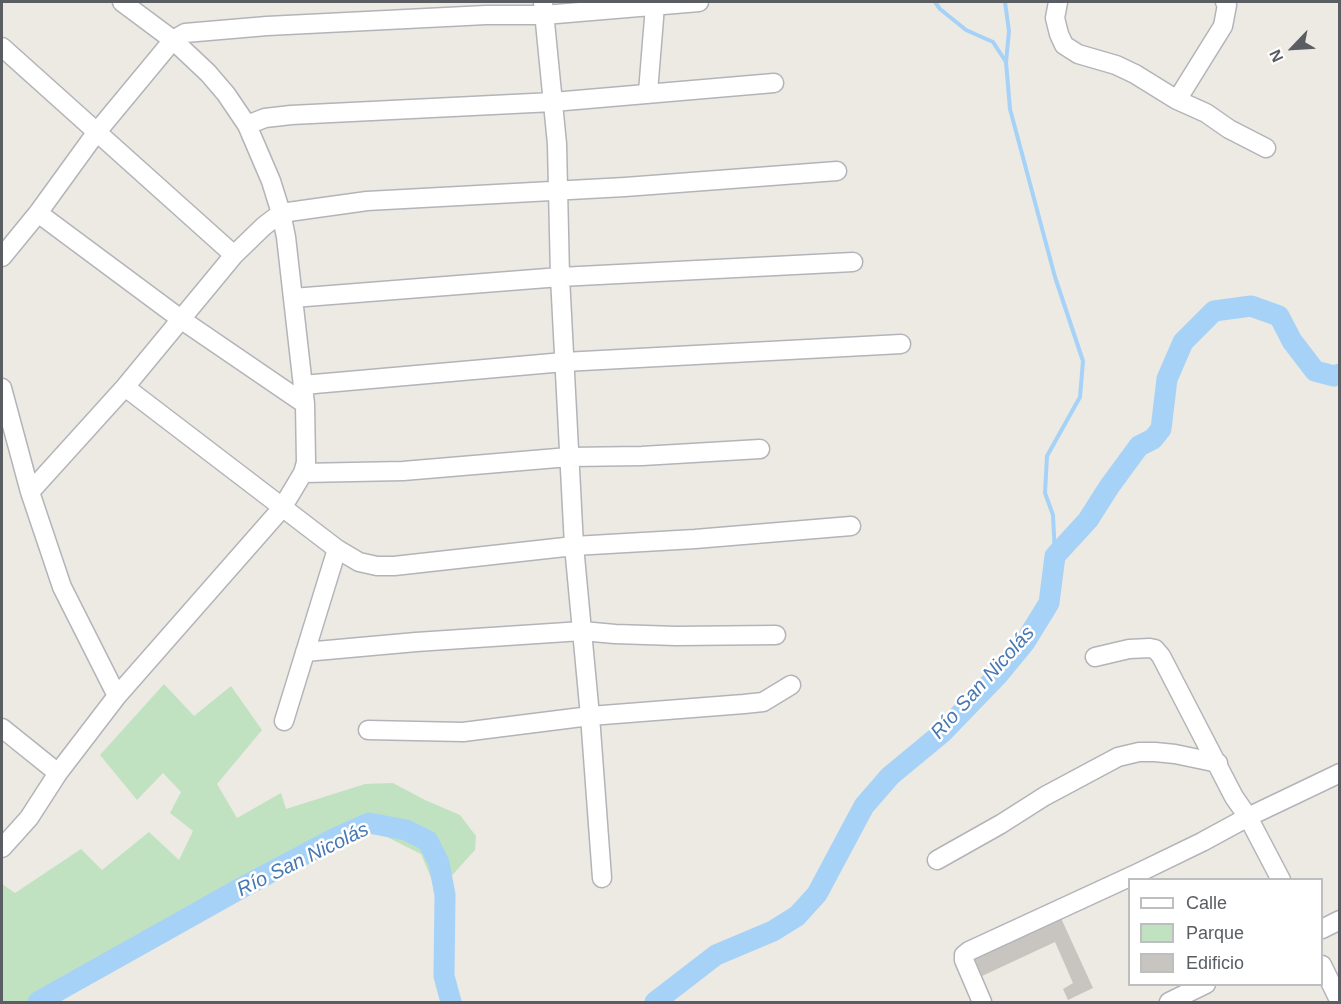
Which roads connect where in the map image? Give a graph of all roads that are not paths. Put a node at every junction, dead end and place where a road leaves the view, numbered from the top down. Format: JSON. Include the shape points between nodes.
{"nodes":[{"id":1,"x":122,"y":2,"type":"edge"},
{"id":2,"x":699,"y":2,"type":"edge"},
{"id":3,"x":1059,"y":2,"type":"edge"},
{"id":4,"x":1225,"y":2,"type":"edge"},
{"id":5,"x":655,"y":6,"type":"junction"},
{"id":6,"x":543,"y":8,"type":"edge"},
{"id":7,"x":173,"y":40,"type":"junction"},
{"id":8,"x":2,"y":47,"type":"edge"},
{"id":9,"x":774,"y":83,"type":"dead end"},
{"id":10,"x":648,"y":92,"type":"junction"},
{"id":11,"x":1177,"y":100,"type":"junction"},
{"id":12,"x":553,"y":102,"type":"junction"},
{"id":13,"x":247,"y":125,"type":"junction"},
{"id":14,"x":96,"y":133,"type":"junction"},
{"id":15,"x":1266,"y":148,"type":"dead end"},
{"id":16,"x":837,"y":171,"type":"dead end"},
{"id":17,"x":558,"y":190,"type":"junction"},
{"id":18,"x":38,"y":213,"type":"junction"},
{"id":19,"x":281,"y":213,"type":"junction"},
{"id":20,"x":234,"y":255,"type":"junction"},
{"id":21,"x":2,"y":257,"type":"edge"},
{"id":22,"x":853,"y":262,"type":"dead end"},
{"id":23,"x":560,"y":277,"type":"junction"},
{"id":24,"x":293,"y":298,"type":"junction"},
{"id":25,"x":182,"y":320,"type":"junction"},
{"id":26,"x":901,"y":344,"type":"dead end"},
{"id":27,"x":564,"y":362,"type":"junction"},
{"id":28,"x":303,"y":385,"type":"junction"},
{"id":29,"x":125,"y":387,"type":"junction"},
{"id":30,"x":2,"y":388,"type":"edge"},
{"id":31,"x":305,"y":404,"type":"junction"},
{"id":32,"x":760,"y":449,"type":"dead end"},
{"id":33,"x":569,"y":457,"type":"junction"},
{"id":34,"x":303,"y":473,"type":"junction"},
{"id":35,"x":30,"y":492,"type":"junction"},
{"id":36,"x":282,"y":508,"type":"junction"},
{"id":37,"x":851,"y":526,"type":"dead end"},
{"id":38,"x":574,"y":546,"type":"junction"},
{"id":39,"x":337,"y":549,"type":"junction"},
{"id":40,"x":582,"y":631,"type":"junction"},
{"id":41,"x":776,"y":635,"type":"dead end"},
{"id":42,"x":305,"y":652,"type":"junction"},
{"id":43,"x":1095,"y":657,"type":"dead end"},
{"id":44,"x":791,"y":685,"type":"dead end"},
{"id":45,"x":117,"y":696,"type":"junction"},
{"id":46,"x":590,"y":716,"type":"junction"},
{"id":47,"x":284,"y":721,"type":"dead end"},
{"id":48,"x":2,"y":728,"type":"edge"},
{"id":49,"x":368,"y":730,"type":"dead end"},
{"id":50,"x":1218,"y":764,"type":"junction"},
{"id":51,"x":57,"y":773,"type":"junction"},
{"id":52,"x":1340,"y":773,"type":"edge"},
{"id":53,"x":1248,"y":817,"type":"junction"},
{"id":54,"x":2,"y":848,"type":"edge"},
{"id":55,"x":937,"y":860,"type":"dead end"},
{"id":56,"x":602,"y":878,"type":"dead end"},
{"id":57,"x":1128,"y":878,"type":"edge"},
{"id":58,"x":1128,"y":878,"type":"edge"},
{"id":59,"x":1280,"y":878,"type":"edge"},
{"id":60,"x":1340,"y":921,"type":"edge"},
{"id":61,"x":1323,"y":929,"type":"edge"},
{"id":62,"x":1323,"y":967,"type":"edge"},
{"id":63,"x":1202,"y":986,"type":"edge"},
{"id":64,"x":981,"y":1002,"type":"edge"},
{"id":65,"x":1169,"y":1002,"type":"edge"},
{"id":66,"x":1340,"y":1002,"type":"edge"}],
"edges":[{"from":1,"to":7,"type":"street"},
{"from":2,"to":5,"type":"street"},
{"from":3,"to":11,"type":"street","via":[[1055,18],[1065,45],[1078,54],[1135,74]]},
{"from":4,"to":11,"type":"street","via":[[1223,26]]},
{"from":5,"to":6,"type":"street"},
{"from":5,"to":10,"type":"street"},
{"from":6,"to":7,"type":"street","via":[[486,15],[200,30]]},
{"from":6,"to":12,"type":"street"},
{"from":7,"to":13,"type":"street","via":[[208,73]]},
{"from":7,"to":14,"type":"street"},
{"from":8,"to":14,"type":"street"},
{"from":9,"to":10,"type":"street"},
{"from":10,"to":12,"type":"street"},
{"from":11,"to":15,"type":"street"},
{"from":12,"to":13,"type":"street","via":[[291,115]]},
{"from":12,"to":17,"type":"street"},
{"from":13,"to":19,"type":"street"},
{"from":14,"to":18,"type":"street"},
{"from":14,"to":20,"type":"street"},
{"from":16,"to":17,"type":"street"},
{"from":17,"to":19,"type":"street","via":[[367,201]]},
{"from":17,"to":23,"type":"street"},
{"from":18,"to":21,"type":"street"},
{"from":18,"to":25,"type":"street"},
{"from":19,"to":20,"type":"street"},
{"from":19,"to":24,"type":"street"},
{"from":20,"to":25,"type":"street"},
{"from":22,"to":23,"type":"street"},
{"from":23,"to":24,"type":"street"},
{"from":23,"to":27,"type":"street"},
{"from":24,"to":28,"type":"street"},
{"from":25,"to":29,"type":"street"},
{"from":25,"to":31,"type":"street"},
{"from":26,"to":27,"type":"street"},
{"from":27,"to":28,"type":"street"},
{"from":27,"to":33,"type":"street"},
{"from":28,"to":31,"type":"street"},
{"from":29,"to":35,"type":"street"},
{"from":29,"to":36,"type":"street"},
{"from":30,"to":35,"type":"street"},
{"from":31,"to":34,"type":"street","via":[[307,452]]},
{"from":32,"to":33,"type":"street"},
{"from":33,"to":34,"type":"street","via":[[403,471]]},
{"from":33,"to":38,"type":"street"},
{"from":34,"to":36,"type":"street"},
{"from":35,"to":45,"type":"street","via":[[62,587]]},
{"from":36,"to":39,"type":"street"},
{"from":36,"to":45,"type":"street"},
{"from":37,"to":38,"type":"street"},
{"from":38,"to":39,"type":"street","via":[[394,566],[359,562]]},
{"from":38,"to":40,"type":"street"},
{"from":39,"to":42,"type":"street"},
{"from":40,"to":41,"type":"street","via":[[676,636]]},
{"from":40,"to":42,"type":"street"},
{"from":40,"to":46,"type":"street"},
{"from":42,"to":47,"type":"street"},
{"from":43,"to":50,"type":"street","via":[[1129,649],[1155,649]]},
{"from":44,"to":46,"type":"street","via":[[756,703]]},
{"from":45,"to":51,"type":"street"},
{"from":46,"to":49,"type":"street","via":[[463,732]]},
{"from":46,"to":56,"type":"street"},
{"from":48,"to":51,"type":"street"},
{"from":50,"to":53,"type":"street"},
{"from":50,"to":55,"type":"street","via":[[1155,752],[1118,757]]},
{"from":51,"to":54,"type":"street","via":[[28,818]]},
{"from":52,"to":53,"type":"street"},
{"from":53,"to":58,"type":"street"},
{"from":53,"to":59,"type":"street"},
{"from":57,"to":64,"type":"street","via":[[964,955]]},
{"from":60,"to":61,"type":"street"},
{"from":62,"to":66,"type":"street"},
{"from":63,"to":65,"type":"street"}]}
